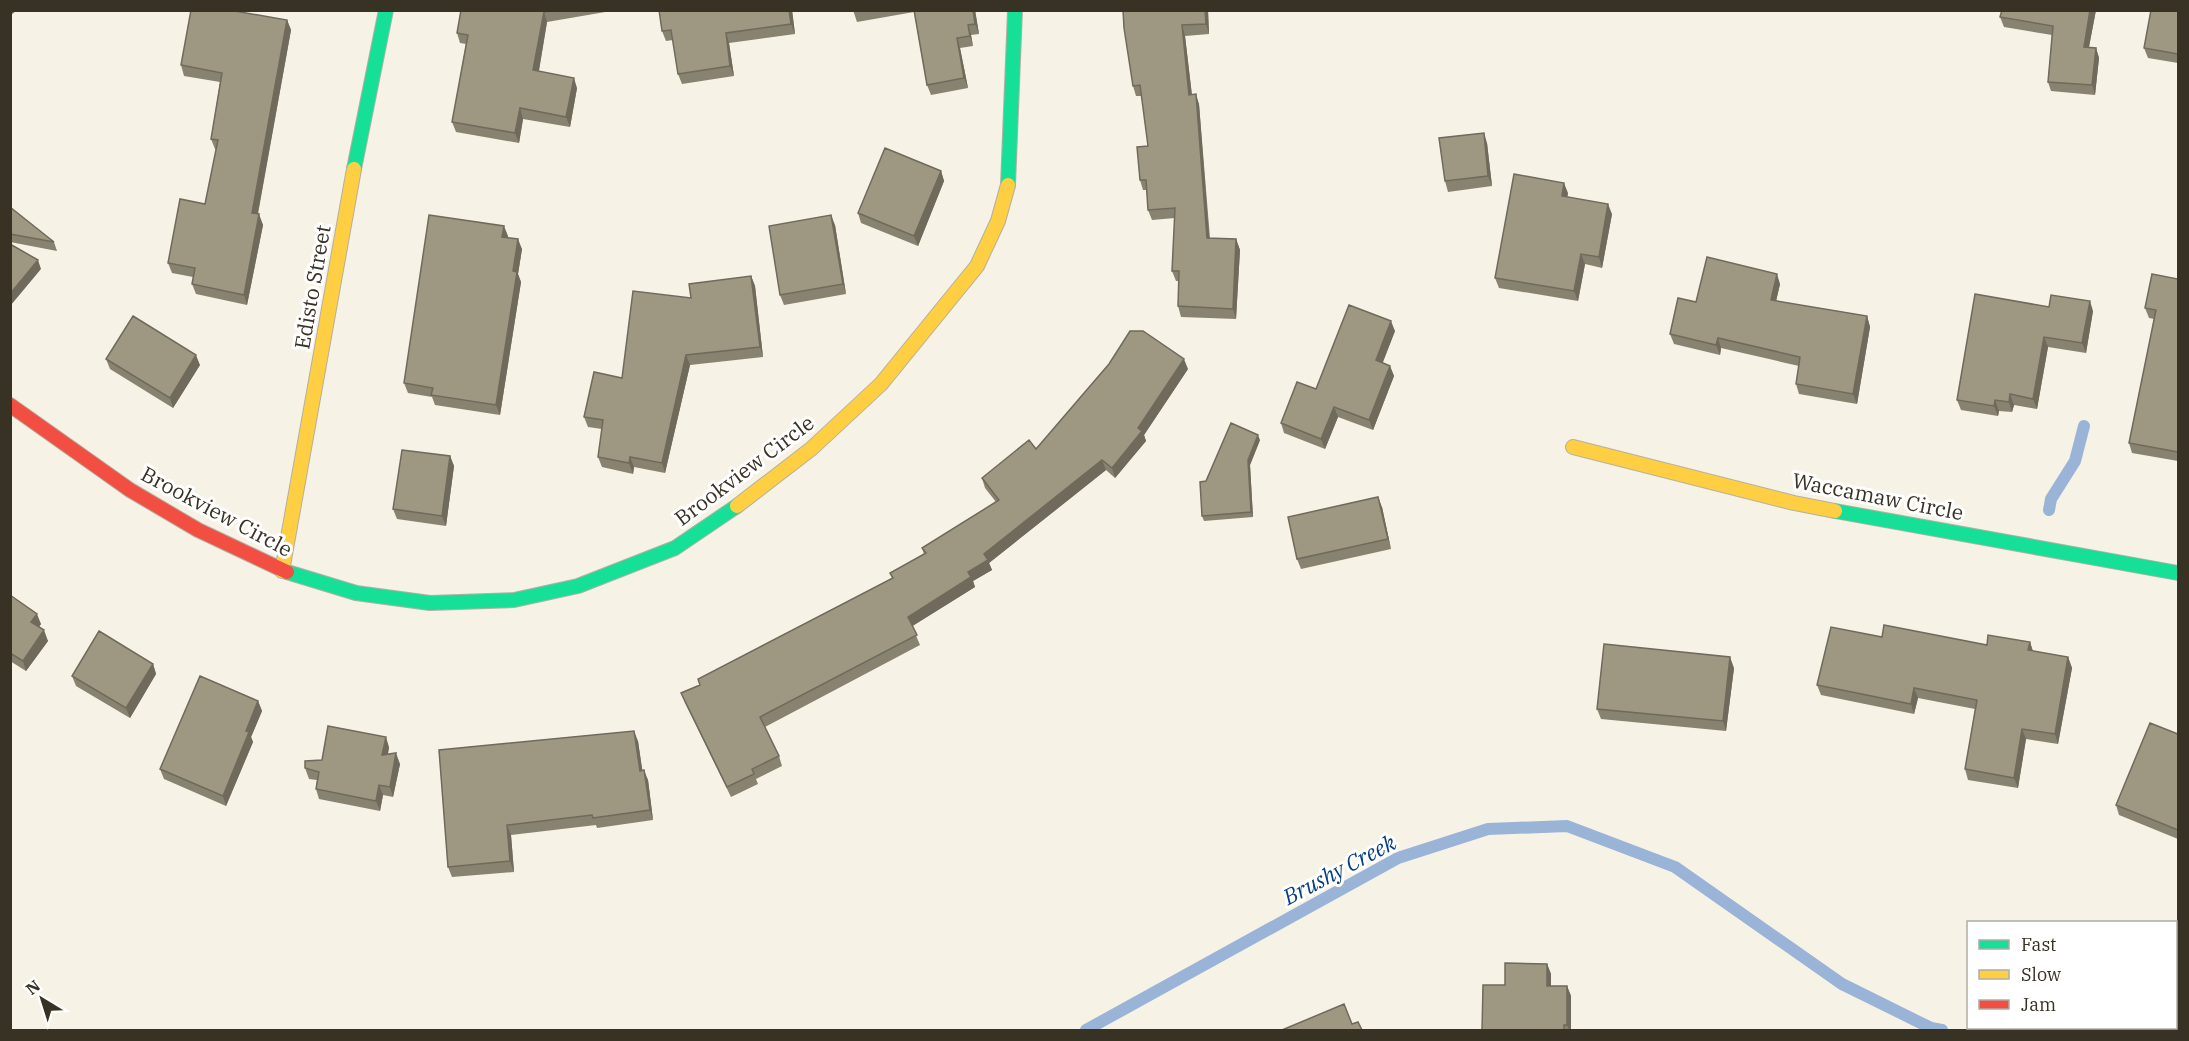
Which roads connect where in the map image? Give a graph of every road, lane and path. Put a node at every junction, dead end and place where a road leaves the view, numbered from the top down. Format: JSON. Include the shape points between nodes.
{"nodes":[{"id":1,"x":386,"y":10,"type":"edge"},
{"id":2,"x":1015,"y":10,"type":"edge"},
{"id":3,"x":10,"y":405,"type":"edge"},
{"id":4,"x":1573,"y":447,"type":"dead end"},
{"id":5,"x":282,"y":571,"type":"junction"},
{"id":6,"x":2178,"y":573,"type":"edge"}],
"edges":[{"from":1,"to":5,"type":"street","name":"Edisto Street"},
{"from":2,"to":5,"type":"street","name":"Brookview Circle","via":[[1010,177],[998,221],[977,266],[881,384],[810,449],[747,499],[675,548],[578,586],[514,600],[430,603],[356,593]]},
{"from":3,"to":5,"type":"street","name":"Brookview Circle","via":[[130,490],[198,530]]},
{"from":4,"to":6,"type":"street","name":"Waccamaw Circle","via":[[1794,503]]}]}
